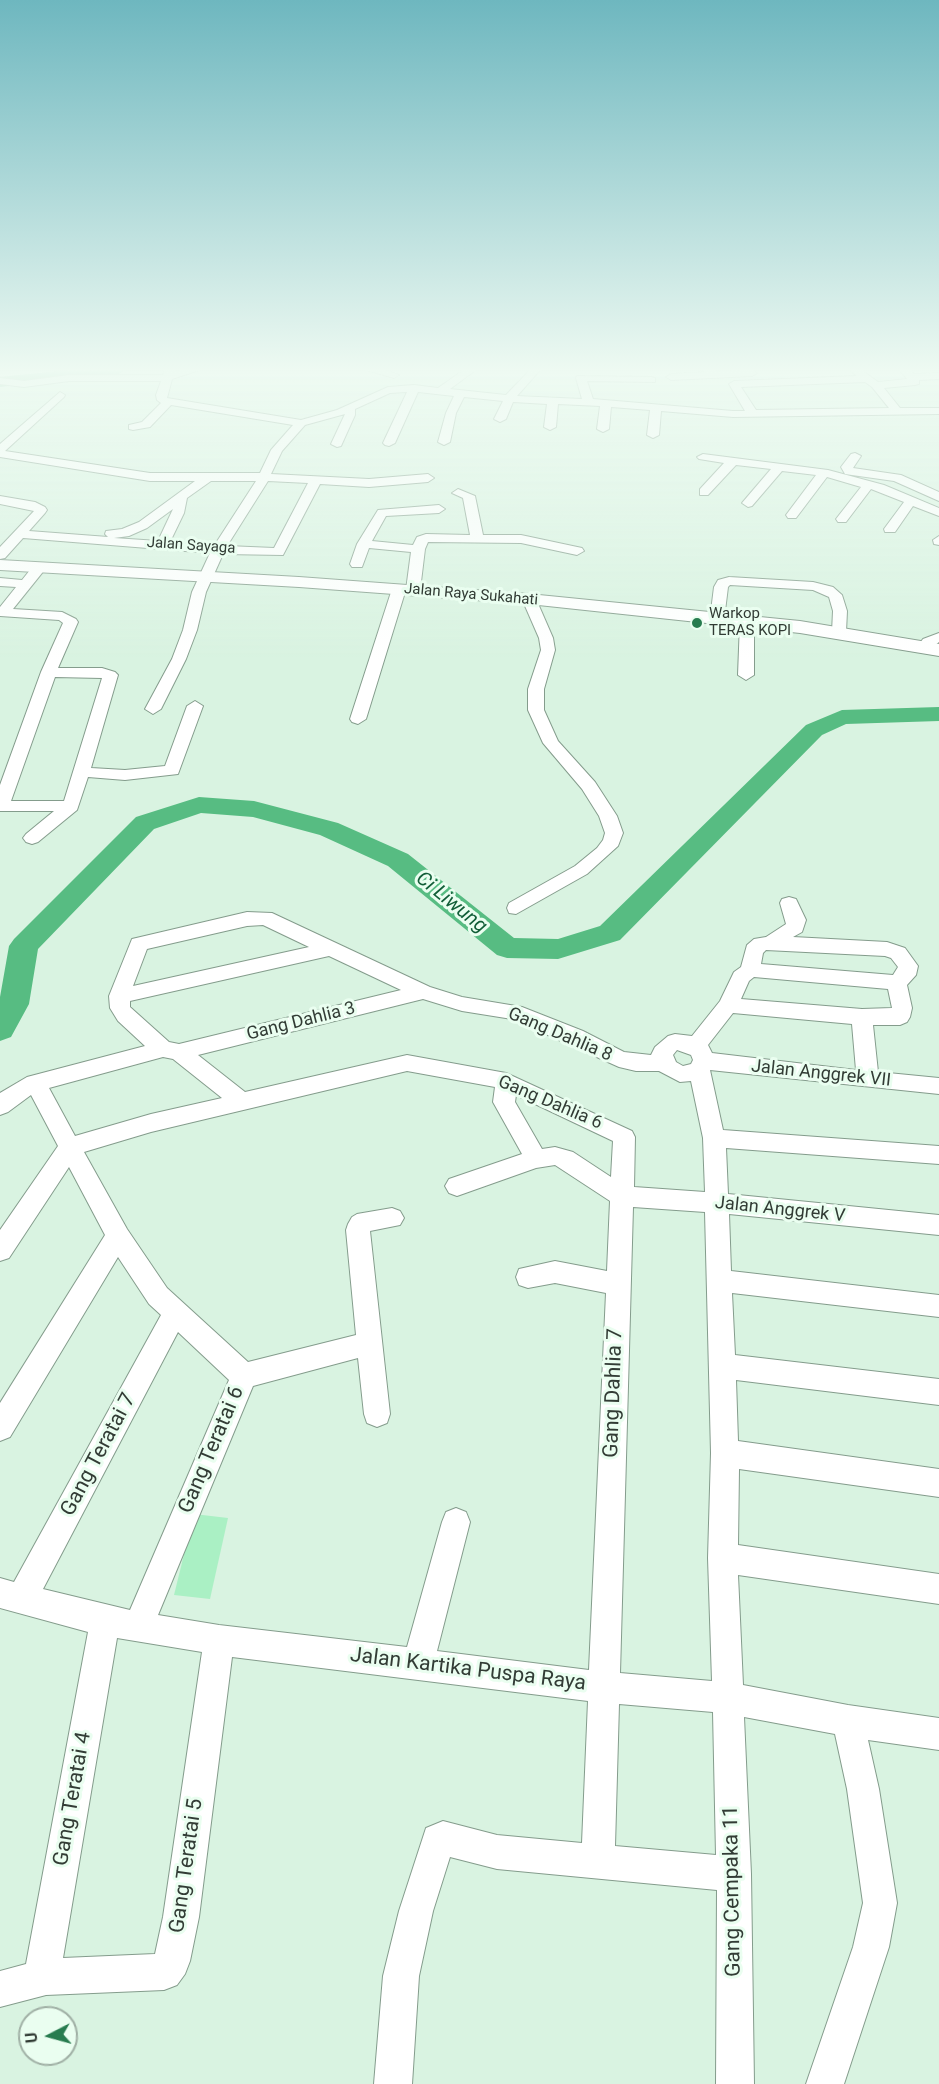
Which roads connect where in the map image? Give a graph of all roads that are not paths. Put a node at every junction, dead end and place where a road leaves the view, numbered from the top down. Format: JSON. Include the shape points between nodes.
{"nodes":[{"id":1,"x":74,"y":466,"type":"edge"},
{"id":2,"x":269,"y":466,"type":"edge"},
{"id":3,"x":729,"y":466,"type":"edge"},
{"id":4,"x":780,"y":466,"type":"edge"},
{"id":5,"x":782,"y":466,"type":"edge"},
{"id":6,"x":848,"y":466,"type":"edge"},
{"id":7,"x":824,"y":473,"type":"junction"},
{"id":8,"x":208,"y":477,"type":"junction"},
{"id":9,"x":264,"y":477,"type":"junction"},
{"id":10,"x":428,"y":478,"type":"dead end"},
{"id":11,"x":316,"y":479,"type":"junction"},
{"id":12,"x":868,"y":484,"type":"junction"},
{"id":13,"x":704,"y":492,"type":"dead end"},
{"id":14,"x":458,"y":493,"type":"dead end"},
{"id":15,"x":182,"y":495,"type":"junction"},
{"id":16,"x":939,"y":497,"type":"edge"},
{"id":17,"x":0,"y":500,"type":"edge"},
{"id":18,"x":910,"y":502,"type":"junction"},
{"id":19,"x":748,"y":503,"type":"dead end"},
{"id":20,"x":439,"y":509,"type":"dead end"},
{"id":21,"x":939,"y":512,"type":"edge"},
{"id":22,"x":792,"y":515,"type":"dead end"},
{"id":23,"x":842,"y":519,"type":"dead end"},
{"id":24,"x":890,"y":529,"type":"dead end"},
{"id":25,"x":21,"y":534,"type":"junction"},
{"id":26,"x":71,"y":537,"type":"junction"},
{"id":27,"x":477,"y":537,"type":"junction"},
{"id":28,"x":163,"y":544,"type":"junction"},
{"id":29,"x":364,"y":544,"type":"junction"},
{"id":30,"x":418,"y":549,"type":"junction"},
{"id":31,"x":218,"y":550,"type":"junction"},
{"id":32,"x":577,"y":551,"type":"dead end"},
{"id":33,"x":0,"y":555,"type":"edge"},
{"id":34,"x":357,"y":564,"type":"dead end"},
{"id":35,"x":0,"y":565,"type":"edge"},
{"id":36,"x":39,"y":568,"type":"junction"},
{"id":37,"x":207,"y":577,"type":"junction"},
{"id":38,"x":0,"y":582,"type":"edge"},
{"id":39,"x":25,"y":584,"type":"junction"},
{"id":40,"x":406,"y":590,"type":"junction"},
{"id":41,"x":529,"y":599,"type":"junction"},
{"id":42,"x":1,"y":612,"type":"edge"},
{"id":43,"x":717,"y":619,"type":"junction"},
{"id":44,"x":747,"y":622,"type":"junction"},
{"id":45,"x":839,"y":632,"type":"junction"},
{"id":46,"x":939,"y":637,"type":"edge"},
{"id":47,"x":932,"y":649,"type":"edge"},
{"id":48,"x":49,"y":672,"type":"junction"},
{"id":49,"x":746,"y":675,"type":"dead end"},
{"id":50,"x":195,"y":706,"type":"dead end"},
{"id":51,"x":153,"y":709,"type":"dead end"},
{"id":52,"x":358,"y":719,"type":"dead end"},
{"id":53,"x":81,"y":772,"type":"junction"},
{"id":54,"x":0,"y":806,"type":"edge"},
{"id":55,"x":71,"y":806,"type":"junction"},
{"id":56,"x":32,"y":838,"type":"dead end"},
{"id":57,"x":789,"y":903,"type":"dead end"},
{"id":58,"x":516,"y":908,"type":"dead end"},
{"id":59,"x":771,"y":943,"type":"junction"},
{"id":60,"x":330,"y":949,"type":"junction"},
{"id":61,"x":750,"y":970,"type":"junction"},
{"id":62,"x":897,"y":983,"type":"junction"},
{"id":63,"x":423,"y":992,"type":"junction"},
{"id":64,"x":119,"y":996,"type":"junction"},
{"id":65,"x":728,"y":1005,"type":"junction"},
{"id":66,"x":862,"y":1017,"type":"junction"},
{"id":67,"x":171,"y":1050,"type":"junction"},
{"id":68,"x":700,"y":1059,"type":"junction"},
{"id":69,"x":664,"y":1063,"type":"junction"},
{"id":70,"x":868,"y":1080,"type":"junction"},
{"id":71,"x":506,"y":1081,"type":"junction"},
{"id":72,"x":35,"y":1083,"type":"junction"},
{"id":73,"x":939,"y":1086,"type":"edge"},
{"id":74,"x":241,"y":1101,"type":"junction"},
{"id":75,"x":0,"y":1106,"type":"edge"},
{"id":76,"x":714,"y":1138,"type":"junction"},
{"id":77,"x":70,"y":1147,"type":"junction"},
{"id":78,"x":939,"y":1155,"type":"edge"},
{"id":79,"x":536,"y":1160,"type":"junction"},
{"id":80,"x":457,"y":1186,"type":"dead end"},
{"id":81,"x":621,"y":1196,"type":"junction"},
{"id":82,"x":717,"y":1203,"type":"junction"},
{"id":83,"x":392,"y":1218,"type":"dead end"},
{"id":84,"x":939,"y":1225,"type":"edge"},
{"id":85,"x":118,"y":1236,"type":"junction"},
{"id":86,"x":0,"y":1250,"type":"edge"},
{"id":87,"x":528,"y":1277,"type":"dead end"},
{"id":88,"x":718,"y":1280,"type":"junction"},
{"id":89,"x":618,"y":1284,"type":"junction"},
{"id":90,"x":939,"y":1306,"type":"edge"},
{"id":91,"x":176,"y":1311,"type":"junction"},
{"id":92,"x":370,"y":1343,"type":"junction"},
{"id":93,"x":722,"y":1366,"type":"junction"},
{"id":94,"x":244,"y":1376,"type":"junction"},
{"id":95,"x":939,"y":1392,"type":"edge"},
{"id":96,"x":377,"y":1414,"type":"dead end"},
{"id":97,"x":0,"y":1428,"type":"edge"},
{"id":98,"x":725,"y":1453,"type":"junction"},
{"id":99,"x":939,"y":1483,"type":"edge"},
{"id":100,"x":456,"y":1522,"type":"dead end"},
{"id":101,"x":723,"y":1558,"type":"junction"},
{"id":102,"x":939,"y":1588,"type":"edge"},
{"id":103,"x":6,"y":1598,"type":"edge"},
{"id":104,"x":105,"y":1621,"type":"junction"},
{"id":105,"x":138,"y":1627,"type":"junction"},
{"id":106,"x":219,"y":1640,"type":"junction"},
{"id":107,"x":418,"y":1663,"type":"junction"},
{"id":108,"x":604,"y":1687,"type":"junction"},
{"id":109,"x":728,"y":1698,"type":"junction"},
{"id":110,"x":848,"y":1721,"type":"junction"},
{"id":111,"x":939,"y":1734,"type":"edge"},
{"id":112,"x":598,"y":1861,"type":"junction"},
{"id":113,"x":734,"y":1874,"type":"junction"},
{"id":114,"x":46,"y":1977,"type":"junction"},
{"id":115,"x":0,"y":1989,"type":"edge"},
{"id":116,"x":393,"y":2084,"type":"edge"},
{"id":117,"x":735,"y":2084,"type":"edge"},
{"id":118,"x":825,"y":2084,"type":"edge"}],
"edges":[{"from":1,"to":8,"type":"street","via":[[132,476]]},
{"from":2,"to":9,"type":"street"},
{"from":3,"to":13,"type":"street"},
{"from":4,"to":19,"type":"street"},
{"from":5,"to":7,"type":"street"},
{"from":6,"to":16,"type":"street","via":[[849,471],[901,473]]},
{"from":7,"to":12,"type":"street"},
{"from":7,"to":22,"type":"street"},
{"from":8,"to":9,"type":"street"},
{"from":8,"to":15,"type":"street"},
{"from":9,"to":11,"type":"street"},
{"from":9,"to":31,"type":"street"},
{"from":10,"to":11,"type":"street","via":[[372,483]]},
{"from":11,"to":31,"type":"street","name":"Jalan Sayaga","via":[[281,551]]},
{"from":12,"to":18,"type":"street"},
{"from":12,"to":23,"type":"street"},
{"from":14,"to":27,"type":"street","via":[[469,496]]},
{"from":15,"to":26,"type":"street","via":[[135,530]]},
{"from":15,"to":28,"type":"street"},
{"from":17,"to":25,"type":"street","via":[[40,507]]},
{"from":18,"to":21,"type":"street"},
{"from":18,"to":24,"type":"street"},
{"from":20,"to":29,"type":"street","via":[[382,513]]},
{"from":25,"to":26,"type":"street","name":"Jalan Sayaga"},
{"from":25,"to":33,"type":"street"},
{"from":26,"to":28,"type":"street","name":"Jalan Sayaga"},
{"from":27,"to":30,"type":"street","via":[[426,538]]},
{"from":27,"to":32,"type":"street","via":[[521,539]]},
{"from":28,"to":31,"type":"street","name":"Jalan Sayaga"},
{"from":29,"to":30,"type":"street"},
{"from":29,"to":34,"type":"street"},
{"from":30,"to":40,"type":"street"},
{"from":31,"to":37,"type":"street"},
{"from":35,"to":36,"type":"main road","name":"Jalan Raya Sukahati"},
{"from":36,"to":37,"type":"main road","name":"Jalan Raya Sukahati"},
{"from":36,"to":39,"type":"street"},
{"from":37,"to":40,"type":"main road","name":"Jalan Raya Sukahati"},
{"from":37,"to":51,"type":"street","via":[[179,659]]},
{"from":38,"to":39,"type":"street"},
{"from":39,"to":42,"type":"street"},
{"from":40,"to":41,"type":"main road","name":"Jalan Raya Sukahati"},
{"from":40,"to":52,"type":"street"},
{"from":41,"to":43,"type":"main road","name":"Jalan Raya Sukahati"},
{"from":41,"to":58,"type":"street","via":[[548,650],[536,689],[536,710],[551,743],[589,786],[614,833],[612,842],[588,864]]},
{"from":42,"to":48,"type":"street","via":[[69,618],[67,635]]},
{"from":43,"to":44,"type":"main road","name":"Jalan Raya Sukahati"},
{"from":43,"to":45,"type":"street","via":[[723,583],[813,586],[835,595],[840,611]]},
{"from":44,"to":45,"type":"main road","name":"Jalan Raya Sukahati"},
{"from":44,"to":49,"type":"street"},
{"from":45,"to":47,"type":"main road","name":"Jalan Raya Sukahati"},
{"from":46,"to":47,"type":"street"},
{"from":48,"to":53,"type":"street","via":[[110,675]]},
{"from":48,"to":54,"type":"street"},
{"from":50,"to":53,"type":"street","via":[[174,769],[125,775]]},
{"from":53,"to":55,"type":"street"},
{"from":54,"to":55,"type":"street"},
{"from":55,"to":56,"type":"street"},
{"from":57,"to":59,"type":"street","via":[[795,927]]},
{"from":59,"to":61,"type":"street","via":[[754,950]]},
{"from":59,"to":62,"type":"street","via":[[887,949],[898,953],[908,966],[906,975]]},
{"from":60,"to":63,"type":"street","name":"Gang Dahlia 8"},
{"from":60,"to":64,"type":"street"},
{"from":60,"to":64,"type":"street","name":"Gang Dahlia 8","via":[[265,918],[247,919],[138,944]]},
{"from":61,"to":62,"type":"street"},
{"from":61,"to":65,"type":"street","via":[[741,977]]},
{"from":62,"to":66,"type":"street","via":[[900,1017]]},
{"from":63,"to":67,"type":"street","name":"Gang Dahlia 3"},
{"from":63,"to":69,"type":"street","name":"Gang Dahlia 8","via":[[462,1004],[515,1012],[619,1059]]},
{"from":64,"to":67,"type":"street","via":[[125,1016]]},
{"from":65,"to":66,"type":"street"},
{"from":65,"to":68,"type":"street"},
{"from":66,"to":70,"type":"street"},
{"from":67,"to":72,"type":"street","name":"Gang Dahlia 3"},
{"from":67,"to":74,"type":"street"},
{"from":68,"to":69,"type":"street","via":[[694,1073],[680,1074]]},
{"from":68,"to":69,"type":"street","via":[[682,1042],[669,1045],[662,1053]]},
{"from":68,"to":70,"type":"street","name":"Jalan Anggrek VII"},
{"from":68,"to":76,"type":"street","name":"Gang Cempaka 11"},
{"from":70,"to":73,"type":"street","name":"Jalan Anggrek VII"},
{"from":71,"to":74,"type":"street","name":"Gang Dahlia 6","via":[[407,1063]]},
{"from":71,"to":79,"type":"street","via":[[504,1102]]},
{"from":71,"to":81,"type":"street","name":"Gang Dahlia 6","via":[[624,1137]]},
{"from":72,"to":75,"type":"street","name":"Gang Dahlia 3"},
{"from":72,"to":77,"type":"street","name":"Gang Teratai 6"},
{"from":74,"to":77,"type":"street","name":"Gang Dahlia 6"},
{"from":76,"to":78,"type":"street"},
{"from":76,"to":82,"type":"street","name":"Gang Cempaka 11"},
{"from":77,"to":85,"type":"street","name":"Gang Teratai 6"},
{"from":77,"to":86,"type":"street"},
{"from":79,"to":80,"type":"street"},
{"from":79,"to":81,"type":"street","via":[[555,1156],[565,1159]]},
{"from":81,"to":82,"type":"street","name":"Jalan Anggrek V"},
{"from":81,"to":89,"type":"street","name":"Gang Dahlia 7"},
{"from":82,"to":84,"type":"street","name":"Jalan Anggrek V"},
{"from":82,"to":88,"type":"street","name":"Gang Cempaka 11"},
{"from":83,"to":92,"type":"street","via":[[365,1221],[358,1230]]},
{"from":85,"to":91,"type":"street","name":"Gang Teratai 6","via":[[158,1296]]},
{"from":85,"to":97,"type":"street"},
{"from":87,"to":89,"type":"street","via":[[555,1272]]},
{"from":88,"to":90,"type":"street"},
{"from":88,"to":93,"type":"street","name":"Gang Cempaka 11"},
{"from":89,"to":108,"type":"street","name":"Gang Dahlia 7"},
{"from":91,"to":94,"type":"street","name":"Gang Teratai 6"},
{"from":91,"to":103,"type":"street","name":"Gang Teratai 7"},
{"from":92,"to":94,"type":"street"},
{"from":92,"to":96,"type":"street"},
{"from":93,"to":95,"type":"street"},
{"from":93,"to":98,"type":"street","name":"Gang Cempaka 11"},
{"from":94,"to":105,"type":"street","name":"Gang Teratai 6"},
{"from":98,"to":99,"type":"street"},
{"from":98,"to":101,"type":"street","name":"Gang Cempaka 11"},
{"from":100,"to":107,"type":"street"},
{"from":101,"to":102,"type":"street"},
{"from":101,"to":109,"type":"street","name":"Gang Cempaka 11"},
{"from":103,"to":104,"type":"street","name":"Jalan Kartika Puspa Raya"},
{"from":104,"to":105,"type":"street","name":"Jalan Kartika Puspa Raya"},
{"from":104,"to":114,"type":"street","name":"Gang Teratai 4","via":[[44,1965]]},
{"from":105,"to":106,"type":"street","name":"Jalan Kartika Puspa Raya"},
{"from":106,"to":107,"type":"street","name":"Jalan Kartika Puspa Raya"},
{"from":106,"to":114,"type":"street","name":"Gang Teratai 5","via":[[172,1961],[164,1972]]},
{"from":107,"to":108,"type":"street","name":"Jalan Kartika Puspa Raya"},
{"from":108,"to":109,"type":"street","name":"Jalan Kartika Puspa Raya"},
{"from":108,"to":112,"type":"street","name":"Gang Dahlia 7"},
{"from":109,"to":110,"type":"street","name":"Jalan Kartika Puspa Raya"},
{"from":109,"to":113,"type":"street","name":"Gang Cempaka 11"},
{"from":110,"to":111,"type":"street","name":"Jalan Kartika Puspa Raya"},
{"from":110,"to":118,"type":"street","via":[[865,1799],[880,1903],[871,1947]]},
{"from":112,"to":113,"type":"street"},
{"from":112,"to":116,"type":"street","via":[[497,1852],[438,1840],[401,1976]]},
{"from":113,"to":117,"type":"street","name":"Gang Cempaka 11"},
{"from":114,"to":115,"type":"street"}]}
